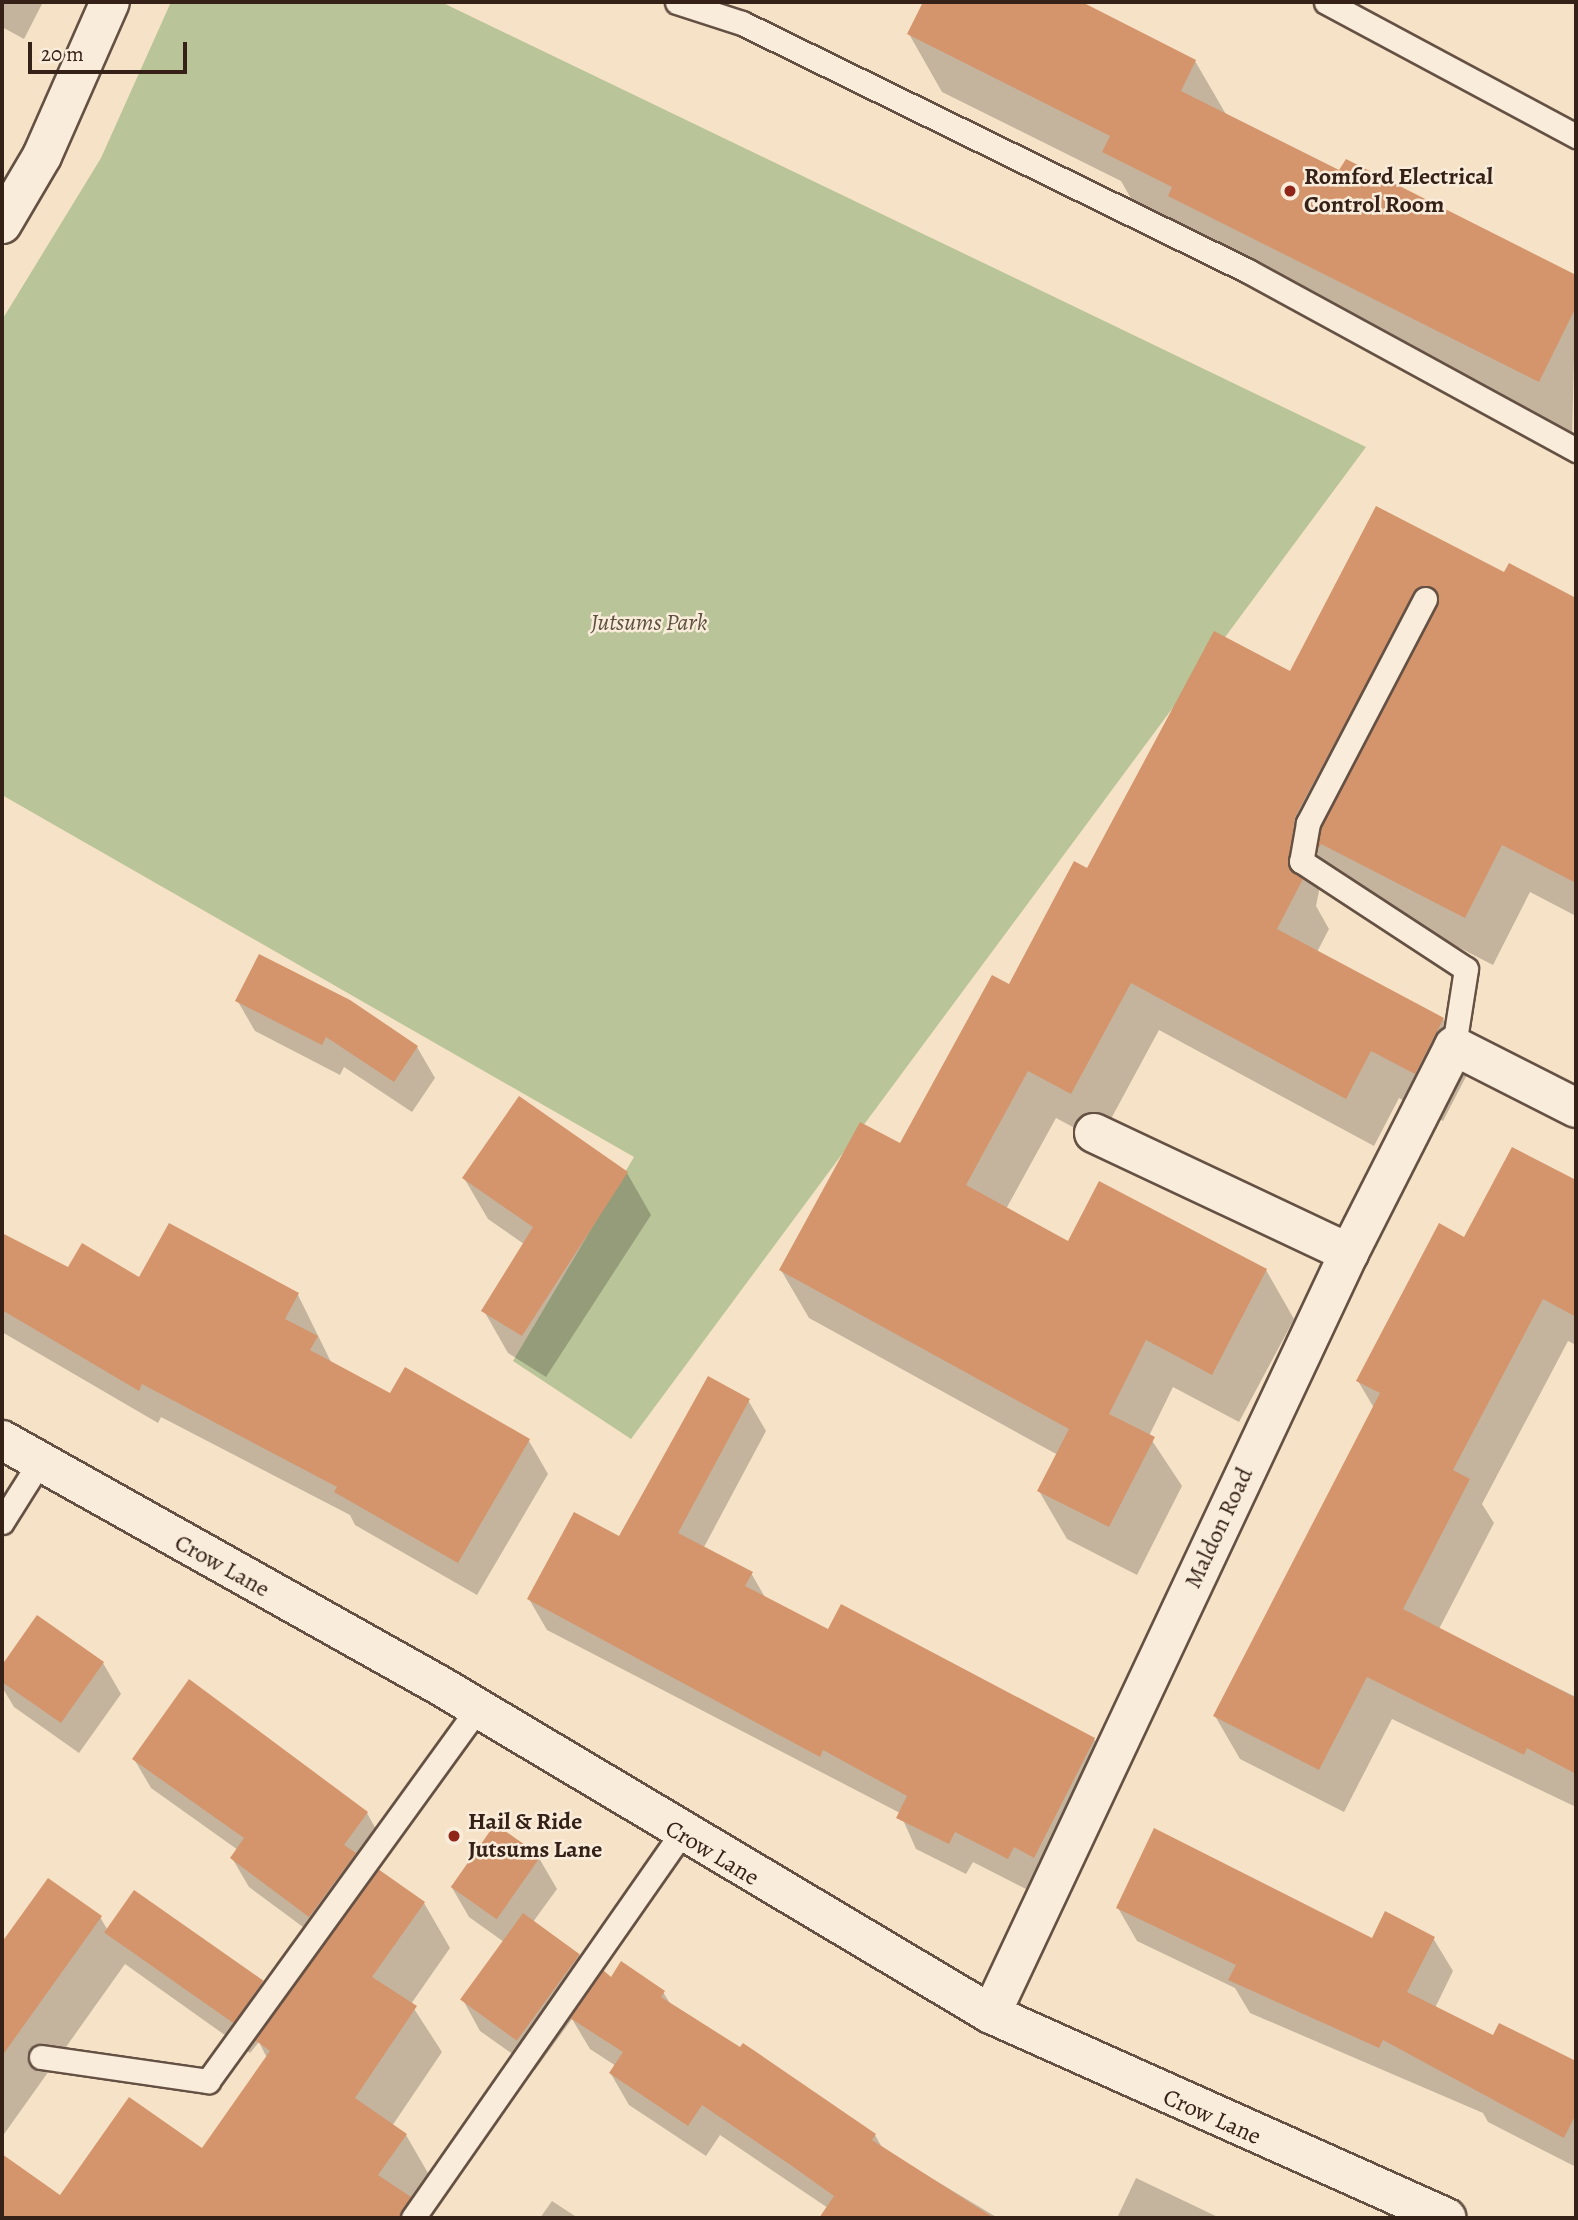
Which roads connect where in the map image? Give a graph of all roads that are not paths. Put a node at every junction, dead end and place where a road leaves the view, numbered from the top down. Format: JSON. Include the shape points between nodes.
{"nodes":[{"id":1,"x":110,"y":2,"type":"edge"},
{"id":2,"x":677,"y":2,"type":"edge"},
{"id":3,"x":1326,"y":2,"type":"edge"},
{"id":4,"x":730,"y":10,"type":"edge"},
{"id":5,"x":1576,"y":136,"type":"edge"},
{"id":6,"x":2,"y":224,"type":"edge"},
{"id":7,"x":1576,"y":450,"type":"edge"},
{"id":8,"x":1425,"y":599,"type":"dead end"},
{"id":9,"x":1454,"y":1046,"type":"junction"},
{"id":10,"x":1576,"y":1108,"type":"edge"},
{"id":11,"x":1094,"y":1133,"type":"dead end"},
{"id":12,"x":1349,"y":1253,"type":"junction"},
{"id":13,"x":2,"y":1440,"type":"edge"},
{"id":14,"x":39,"y":1463,"type":"junction"},
{"id":15,"x":2,"y":1522,"type":"edge"},
{"id":16,"x":477,"y":1709,"type":"junction"},
{"id":17,"x":680,"y":1835,"type":"junction"},
{"id":18,"x":991,"y":2014,"type":"junction"},
{"id":19,"x":41,"y":2057,"type":"dead end"},
{"id":20,"x":413,"y":2218,"type":"edge"},
{"id":21,"x":1446,"y":2218,"type":"edge"}],
"edges":[{"from":1,"to":6,"type":"street","via":[[42,156]]},
{"from":2,"to":4,"type":"lane"},
{"from":3,"to":5,"type":"lane"},
{"from":4,"to":7,"type":"lane","via":[[1248,271]]},
{"from":8,"to":9,"type":"lane","via":[[1308,823],[1301,861],[1466,969]]},
{"from":9,"to":10,"type":"street"},
{"from":9,"to":12,"type":"street","name":"Maldon Road"},
{"from":11,"to":12,"type":"street"},
{"from":12,"to":18,"type":"street","name":"Maldon Road"},
{"from":13,"to":14,"type":"street","name":"Crow Lane"},
{"from":14,"to":15,"type":"lane"},
{"from":14,"to":16,"type":"street","name":"Crow Lane"},
{"from":16,"to":17,"type":"street","name":"Crow Lane"},
{"from":16,"to":19,"type":"lane","via":[[208,2081]]},
{"from":17,"to":18,"type":"street","name":"Crow Lane"},
{"from":17,"to":20,"type":"lane"},
{"from":18,"to":21,"type":"street","name":"Crow Lane"}]}
